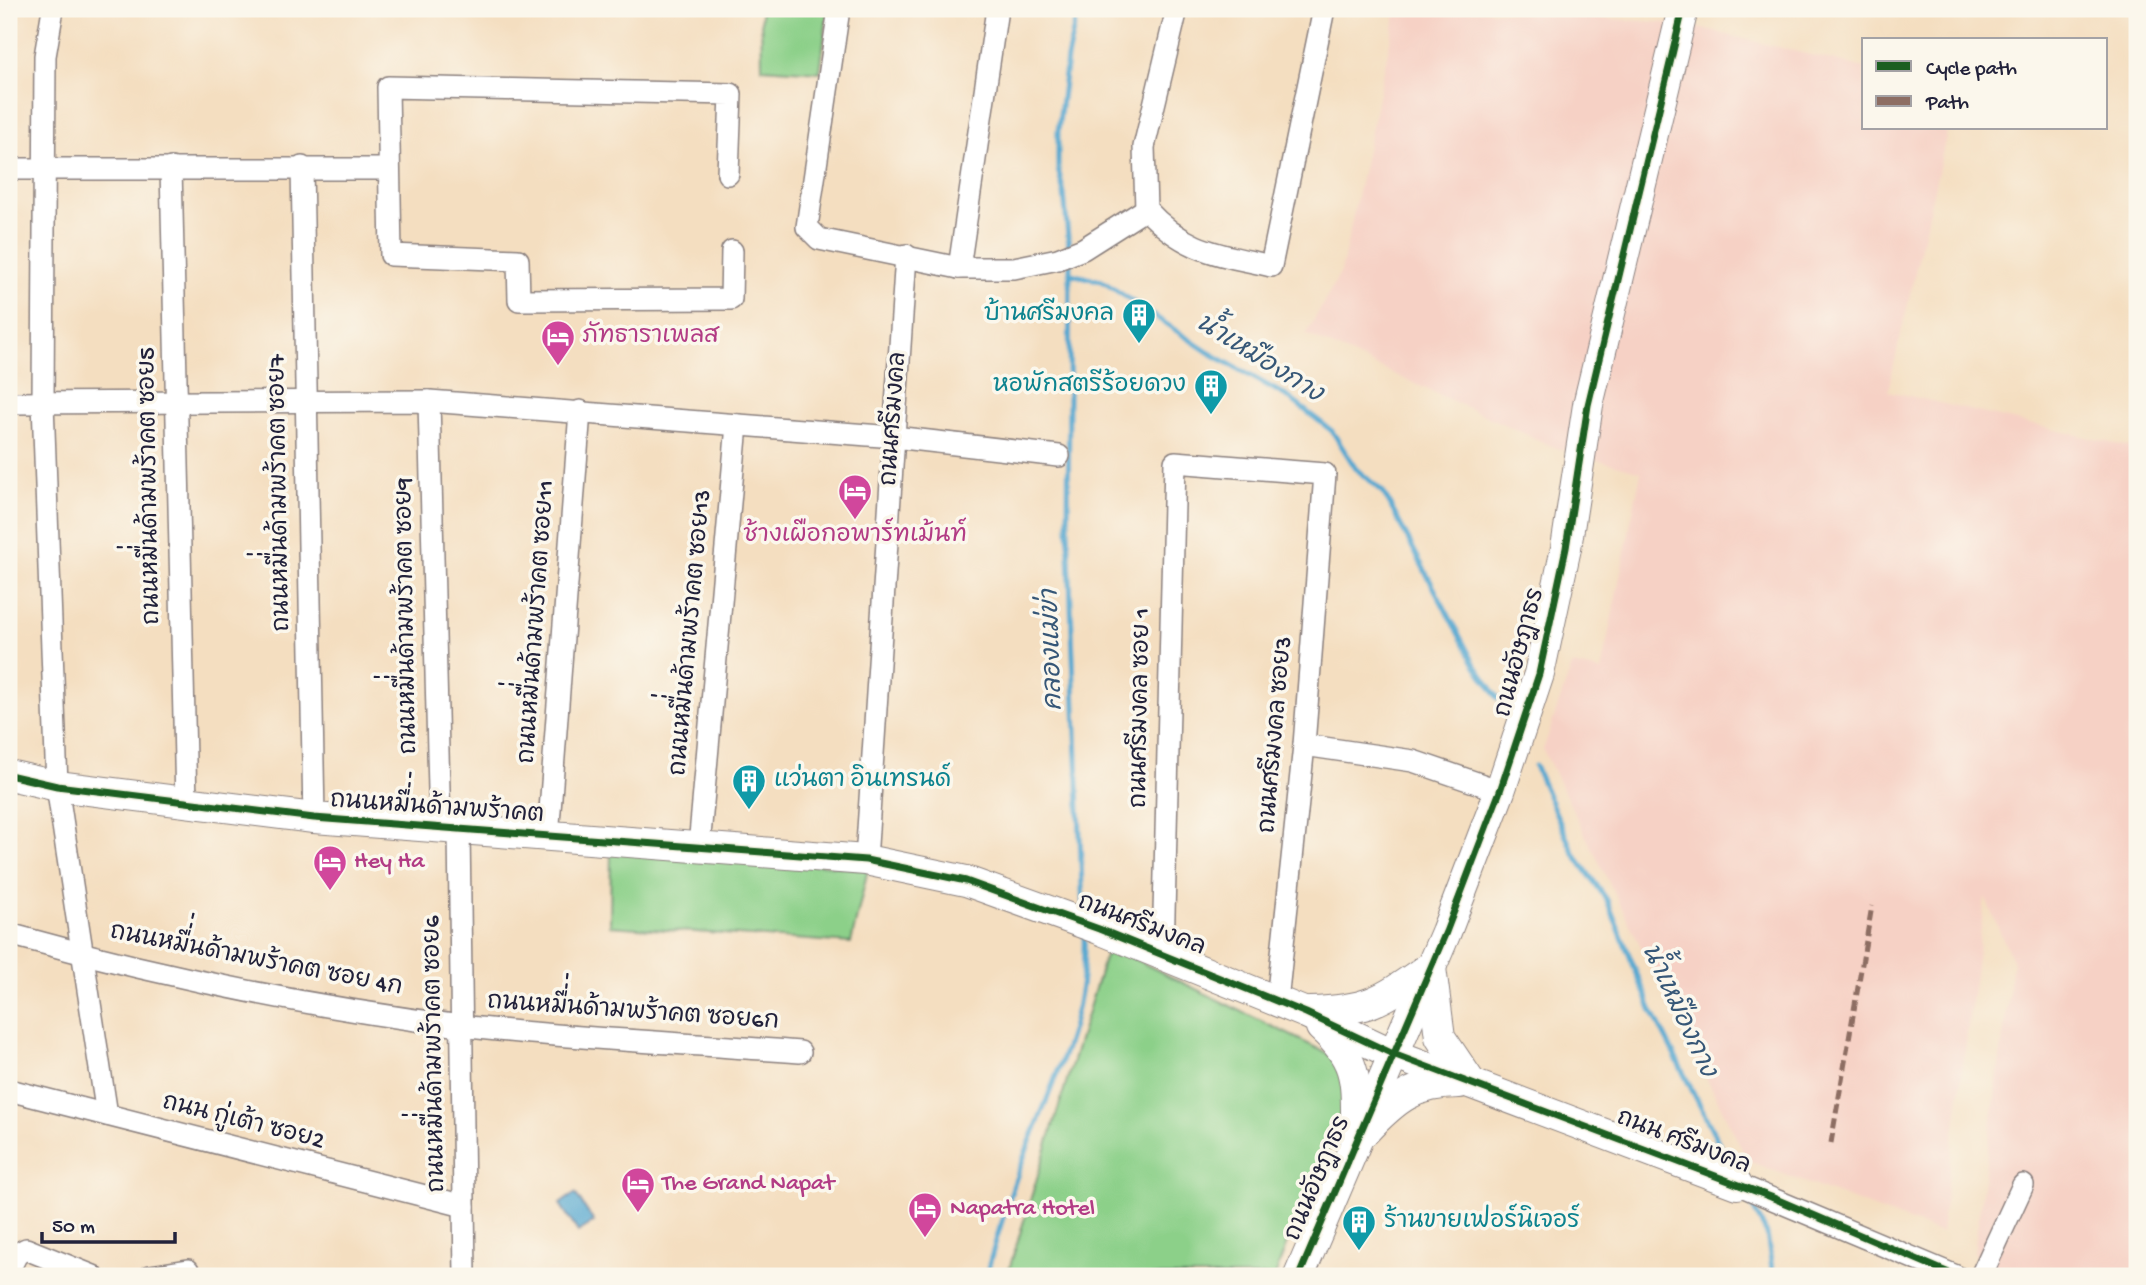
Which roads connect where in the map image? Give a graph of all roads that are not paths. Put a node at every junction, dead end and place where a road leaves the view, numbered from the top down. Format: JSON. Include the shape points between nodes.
{"nodes":[{"id":1,"x":53,"y":9,"type":"edge"},
{"id":2,"x":839,"y":9,"type":"edge"},
{"id":3,"x":997,"y":9,"type":"edge"},
{"id":4,"x":1177,"y":9,"type":"edge"},
{"id":5,"x":1324,"y":9,"type":"edge"},
{"id":6,"x":1684,"y":9,"type":"edge"},
{"id":7,"x":302,"y":167,"type":"junction"},
{"id":8,"x":171,"y":168,"type":"junction"},
{"id":9,"x":9,"y":169,"type":"edge"},
{"id":10,"x":45,"y":169,"type":"junction"},
{"id":11,"x":388,"y":169,"type":"junction"},
{"id":12,"x":728,"y":173,"type":"dead end"},
{"id":13,"x":1146,"y":209,"type":"junction"},
{"id":14,"x":733,"y":251,"type":"dead end"},
{"id":15,"x":906,"y":255,"type":"junction"},
{"id":16,"x":959,"y":268,"type":"junction"},
{"id":17,"x":305,"y":400,"type":"junction"},
{"id":18,"x":175,"y":401,"type":"junction"},
{"id":19,"x":429,"y":401,"type":"junction"},
{"id":20,"x":43,"y":403,"type":"junction"},
{"id":21,"x":9,"y":404,"type":"edge"},
{"id":22,"x":580,"y":411,"type":"junction"},
{"id":23,"x":737,"y":425,"type":"junction"},
{"id":24,"x":894,"y":437,"type":"junction"},
{"id":25,"x":1059,"y":456,"type":"dead end"},
{"id":26,"x":1325,"y":474,"type":"joint"},
{"id":27,"x":1304,"y":745,"type":"junction"},
{"id":28,"x":9,"y":775,"type":"edge"},
{"id":29,"x":57,"y":786,"type":"junction"},
{"id":30,"x":1500,"y":791,"type":"junction"},
{"id":31,"x":186,"y":803,"type":"junction"},
{"id":32,"x":314,"y":818,"type":"junction"},
{"id":33,"x":449,"y":830,"type":"junction"},
{"id":34,"x":548,"y":837,"type":"junction"},
{"id":35,"x":699,"y":847,"type":"junction"},
{"id":36,"x":866,"y":860,"type":"junction"},
{"id":37,"x":9,"y":934,"type":"edge"},
{"id":38,"x":81,"y":954,"type":"junction"},
{"id":39,"x":1163,"y":955,"type":"junction"},
{"id":40,"x":1431,"y":966,"type":"junction"},
{"id":41,"x":1277,"y":1001,"type":"junction"},
{"id":42,"x":1306,"y":1013,"type":"junction"},
{"id":43,"x":462,"y":1026,"type":"junction"},
{"id":44,"x":800,"y":1052,"type":"dead end"},
{"id":45,"x":1393,"y":1054,"type":"junction"},
{"id":46,"x":1471,"y":1083,"type":"junction"},
{"id":47,"x":9,"y":1090,"type":"edge"},
{"id":48,"x":107,"y":1115,"type":"junction"},
{"id":49,"x":1357,"y":1140,"type":"junction"},
{"id":50,"x":1737,"y":1184,"type":"joint"},
{"id":51,"x":2023,"y":1185,"type":"dead end"},
{"id":52,"x":464,"y":1206,"type":"junction"},
{"id":53,"x":9,"y":1270,"type":"edge"},
{"id":54,"x":188,"y":1270,"type":"dead end"},
{"id":55,"x":93,"y":1276,"type":"edge"},
{"id":56,"x":150,"y":1276,"type":"edge"},
{"id":57,"x":465,"y":1276,"type":"edge"},
{"id":58,"x":1298,"y":1276,"type":"edge"},
{"id":59,"x":1956,"y":1276,"type":"edge"},
{"id":60,"x":1981,"y":1276,"type":"edge"}],
"edges":[{"from":1,"to":10,"type":"street","via":[[45,56]]},
{"from":2,"to":15,"type":"street","via":[[807,226],[819,239]]},
{"from":3,"to":16,"type":"street"},
{"from":4,"to":13,"type":"street","via":[[1144,148]]},
{"from":5,"to":13,"type":"street","via":[[1271,266],[1196,249]]},
{"from":6,"to":30,"type":"street","name":"ถนนอัษฎาธร","via":[[1591,392],[1566,548],[1539,674]]},
{"from":7,"to":8,"type":"street"},
{"from":7,"to":11,"type":"street"},
{"from":7,"to":17,"type":"street","name":"ถนนหมื่่นด้ามพร้าคต ซอย7"},
{"from":8,"to":10,"type":"street"},
{"from":8,"to":18,"type":"street","name":"ถนนหมื่่นด้ามพร้าคต ซอย5"},
{"from":9,"to":10,"type":"street"},
{"from":10,"to":20,"type":"street"},
{"from":11,"to":12,"type":"street","via":[[388,87],[731,94]]},
{"from":11,"to":14,"type":"street","via":[[391,255],[518,260],[519,300],[731,299]]},
{"from":13,"to":16,"type":"street","via":[[1083,249],[1058,259],[1014,268]]},
{"from":15,"to":16,"type":"street"},
{"from":15,"to":24,"type":"street","name":"ถนนศรีมงคล"},
{"from":17,"to":18,"type":"street"},
{"from":17,"to":19,"type":"street"},
{"from":17,"to":32,"type":"street","name":"ถนนหมื่่นด้ามพร้าคต ซอย7"},
{"from":18,"to":20,"type":"street"},
{"from":18,"to":31,"type":"street","name":"ถนนหมื่่นด้ามพร้าคต ซอย5"},
{"from":19,"to":22,"type":"street"},
{"from":19,"to":33,"type":"street","name":"ถนนหมื่่นด้ามพร้าคต ซอย9"},
{"from":20,"to":21,"type":"street"},
{"from":20,"to":29,"type":"street"},
{"from":22,"to":23,"type":"street"},
{"from":22,"to":34,"type":"street","name":"ถนนหมื่่นด้ามพร้าคต ซอย11"},
{"from":23,"to":24,"type":"street"},
{"from":23,"to":35,"type":"street","name":"ถนนหมื่่นด้ามพร้าคต ซอย13"},
{"from":24,"to":25,"type":"street"},
{"from":24,"to":36,"type":"street","name":"ถนนศรีมงคล"},
{"from":26,"to":27,"type":"street","name":"ถนนศรีมงคล ซอย3"},
{"from":26,"to":39,"type":"street","name":"ถนนศรีมงคล ซอย 1","via":[[1175,462]]},
{"from":27,"to":30,"type":"street","via":[[1413,761]]},
{"from":27,"to":41,"type":"street","name":"ถนนศรีมงคล ซอย3"},
{"from":28,"to":29,"type":"street","name":"ถนนหมื่่นด้ามพร้าคต"},
{"from":29,"to":31,"type":"street","name":"ถนนหมื่่นด้ามพร้าคต"},
{"from":29,"to":38,"type":"street"},
{"from":30,"to":40,"type":"street","name":"ถนนอัษฎาธร"},
{"from":31,"to":32,"type":"street","name":"ถนนหมื่่นด้ามพร้าคต"},
{"from":32,"to":33,"type":"street","name":"ถนนหมื่่นด้ามพร้าคต"},
{"from":33,"to":34,"type":"street","name":"ถนนหมื่่นด้ามพร้าคต"},
{"from":33,"to":43,"type":"street","name":"ถนนหมื่่นด้ามพร้าคต ซอย6"},
{"from":34,"to":35,"type":"street","name":"ถนนหมื่่นด้ามพร้าคต"},
{"from":35,"to":36,"type":"street","name":"ถนนหมื่่นด้ามพร้าคต"},
{"from":36,"to":39,"type":"street","name":"ถนนศรีมงคล","via":[[966,881]]},
{"from":37,"to":38,"type":"street","name":"ถนนหมื่่นด้ามพร้าคต ซอย 4ก"},
{"from":38,"to":43,"type":"street","name":"ถนนหมื่่นด้ามพร้าคต ซอย 4ก","via":[[270,996]]},
{"from":38,"to":48,"type":"street"},
{"from":39,"to":41,"type":"street","name":"ถนนศรีมงคล"},
{"from":40,"to":42,"type":"street","via":[[1372,1005]]},
{"from":40,"to":45,"type":"street","name":"ถนนอัษฎาธร"},
{"from":40,"to":46,"type":"street","via":[[1440,1037]]},
{"from":41,"to":42,"type":"street","name":"ถนนศรีมงคล"},
{"from":42,"to":45,"type":"street","name":"ถนนศรีมงคล"},
{"from":42,"to":49,"type":"street","via":[[1347,1054],[1354,1070]]},
{"from":43,"to":44,"type":"street","name":"ถนนหมื่่นด้ามพร้าคต ซอย6ก"},
{"from":43,"to":52,"type":"street","name":"ถนนหมื่่นด้ามพร้าคต ซอย6"},
{"from":45,"to":46,"type":"street","name":"ถนน ศรีมงคล"},
{"from":45,"to":49,"type":"street","name":"ถนนอัษฎาธร"},
{"from":46,"to":49,"type":"street","via":[[1434,1083],[1412,1090]]},
{"from":46,"to":50,"type":"street","name":"ถนน ศรีมงคล"},
{"from":47,"to":48,"type":"street","name":"ถนน กู่เต้า ซอย2"},
{"from":48,"to":52,"type":"street","name":"ถนน กู่เต้า ซอย2"},
{"from":49,"to":58,"type":"street","name":"ถนนอัษฎาธร"},
{"from":50,"to":59,"type":"street","name":"ถนน ศรีมงคล"},
{"from":51,"to":60,"type":"street"},
{"from":52,"to":57,"type":"street","name":"ถนนหมื่่นด้ามพร้าคต ซอย6"},
{"from":53,"to":55,"type":"street","via":[[17,1254],[26,1249]]},
{"from":54,"to":56,"type":"street"}]}
